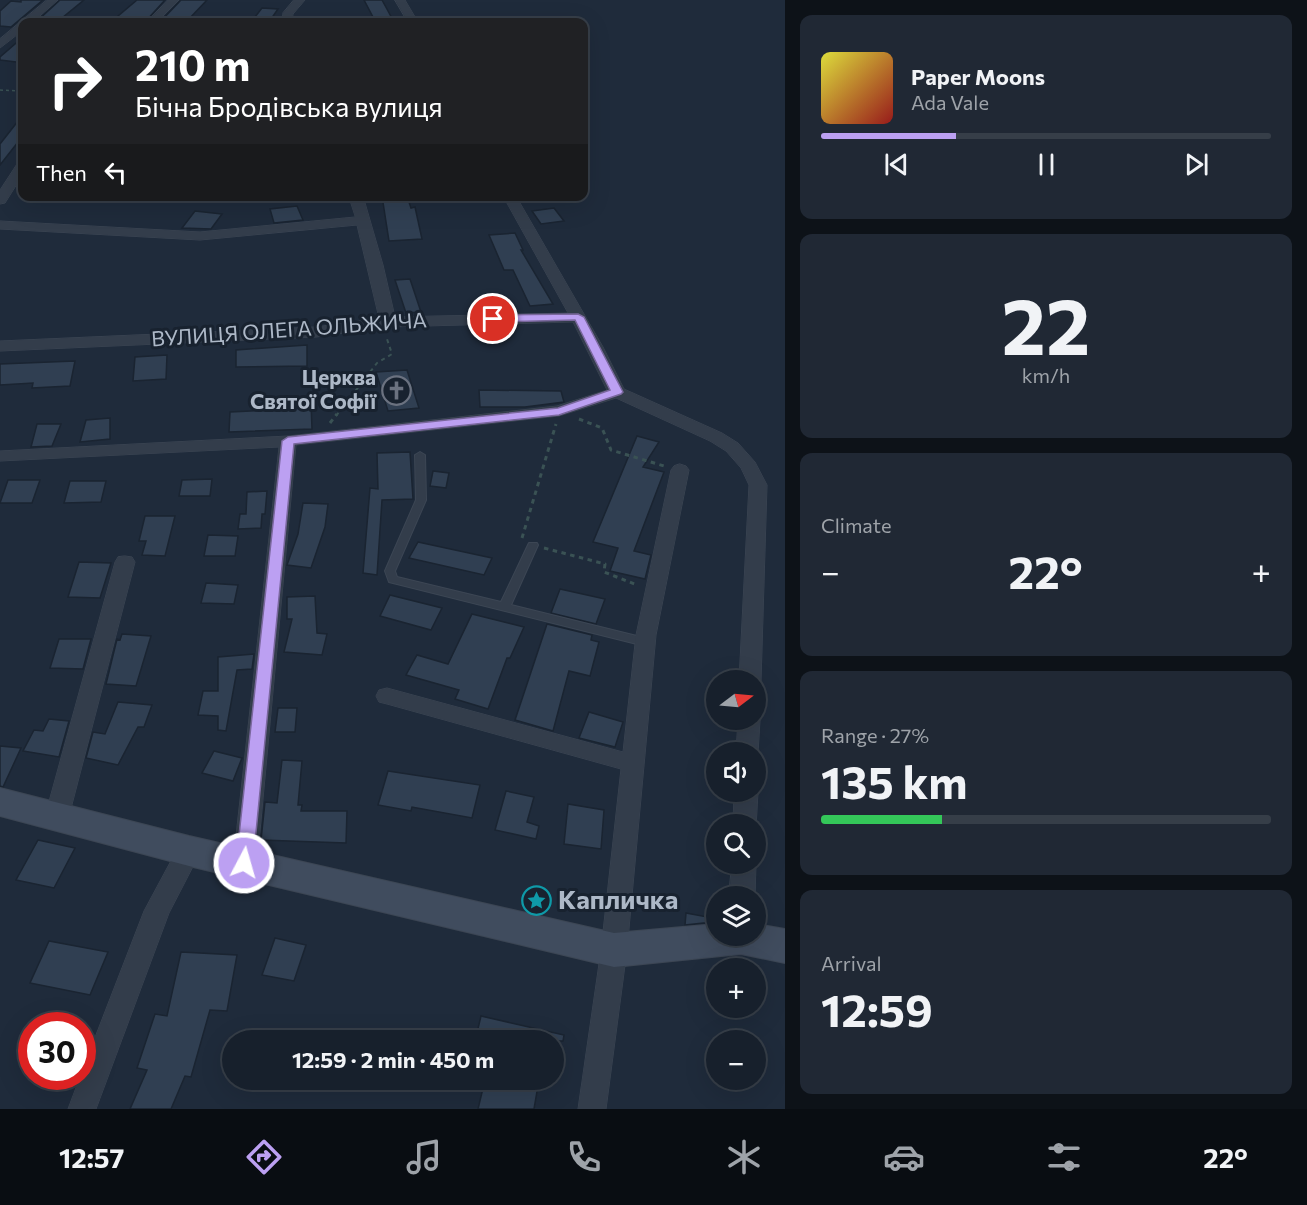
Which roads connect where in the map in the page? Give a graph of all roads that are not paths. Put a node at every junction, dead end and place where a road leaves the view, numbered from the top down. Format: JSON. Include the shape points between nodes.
{"nodes":[{"id":1,"x":53,"y":0,"type":"edge"},
{"id":2,"x":174,"y":0,"type":"edge"},
{"id":3,"x":300,"y":0,"type":"edge"},
{"id":4,"x":400,"y":0,"type":"edge"},
{"id":5,"x":32,"y":18,"type":"edge"},
{"id":6,"x":156,"y":18,"type":"edge"},
{"id":7,"x":287,"y":18,"type":"edge"},
{"id":8,"x":411,"y":18,"type":"edge"},
{"id":9,"x":18,"y":29,"type":"edge"},
{"id":10,"x":0,"y":45,"type":"edge"},
{"id":11,"x":18,"y":173,"type":"edge"},
{"id":12,"x":0,"y":200,"type":"edge"},
{"id":13,"x":357,"y":201,"type":"edge"},
{"id":14,"x":512,"y":201,"type":"edge"},
{"id":15,"x":363,"y":220,"type":"junction"},
{"id":16,"x":0,"y":225,"type":"edge"},
{"id":17,"x":578,"y":317,"type":"junction"},
{"id":18,"x":385,"y":322,"type":"junction"},
{"id":19,"x":0,"y":346,"type":"edge"},
{"id":20,"x":617,"y":392,"type":"junction"},
{"id":21,"x":288,"y":441,"type":"junction"},
{"id":22,"x":420,"y":455,"type":"dead end"},
{"id":23,"x":0,"y":456,"type":"edge"},
{"id":24,"x":680,"y":470,"type":"road end"},
{"id":25,"x":533,"y":545,"type":"road end"},
{"id":26,"x":124,"y":562,"type":"dead end"},
{"id":27,"x":504,"y":608,"type":"junction"},
{"id":28,"x":645,"y":642,"type":"junction"},
{"id":29,"x":750,"y":670,"type":"edge"},
{"id":30,"x":387,"y":696,"type":"dead end"},
{"id":31,"x":633,"y":764,"type":"junction"},
{"id":32,"x":0,"y":802,"type":"edge"},
{"id":33,"x":57,"y":816,"type":"junction"},
{"id":34,"x":189,"y":850,"type":"junction"},
{"id":35,"x":244,"y":863,"type":"junction"},
{"id":36,"x":706,"y":941,"type":"edge"},
{"id":37,"x":766,"y":942,"type":"edge"},
{"id":38,"x":785,"y":946,"type":"edge"},
{"id":39,"x":614,"y":950,"type":"junction"},
{"id":40,"x":82,"y":1109,"type":"edge"},
{"id":41,"x":592,"y":1109,"type":"edge"}],
"edges":[{"from":1,"to":5,"type":"street"},
{"from":2,"to":6,"type":"street"},
{"from":3,"to":7,"type":"street"},
{"from":4,"to":8,"type":"street"},
{"from":9,"to":10,"type":"street"},
{"from":11,"to":12,"type":"street"},
{"from":13,"to":15,"type":"street"},
{"from":14,"to":17,"type":"street"},
{"from":15,"to":16,"type":"street","via":[[200,236]]},
{"from":15,"to":18,"type":"street","via":[[376,265]]},
{"from":17,"to":18,"type":"street","name":"ВУЛИЦЯ ОЛЕГА ОЛЬЖИЧА"},
{"from":17,"to":20,"type":"street"},
{"from":18,"to":19,"type":"street","name":"ВУЛИЦЯ ОЛЕГА ОЛЬЖИЧА","via":[[316,332]]},
{"from":20,"to":21,"type":"street","via":[[559,411]]},
{"from":20,"to":29,"type":"street","via":[[724,442],[749,466],[758,485]]},
{"from":21,"to":23,"type":"street"},
{"from":21,"to":35,"type":"street"},
{"from":22,"to":27,"type":"lane","via":[[421,500],[390,575],[399,582]]},
{"from":24,"to":28,"type":"street"},
{"from":25,"to":27,"type":"lane"},
{"from":26,"to":33,"type":"street"},
{"from":27,"to":28,"type":"lane"},
{"from":28,"to":31,"type":"street"},
{"from":30,"to":31,"type":"street"},
{"from":31,"to":39,"type":"street"},
{"from":32,"to":33,"type":"street"},
{"from":33,"to":34,"type":"street"},
{"from":34,"to":35,"type":"street"},
{"from":34,"to":40,"type":"street","via":[[158,911]]},
{"from":35,"to":39,"type":"street"},
{"from":36,"to":39,"type":"street"},
{"from":37,"to":38,"type":"street"},
{"from":39,"to":41,"type":"street"}]}
